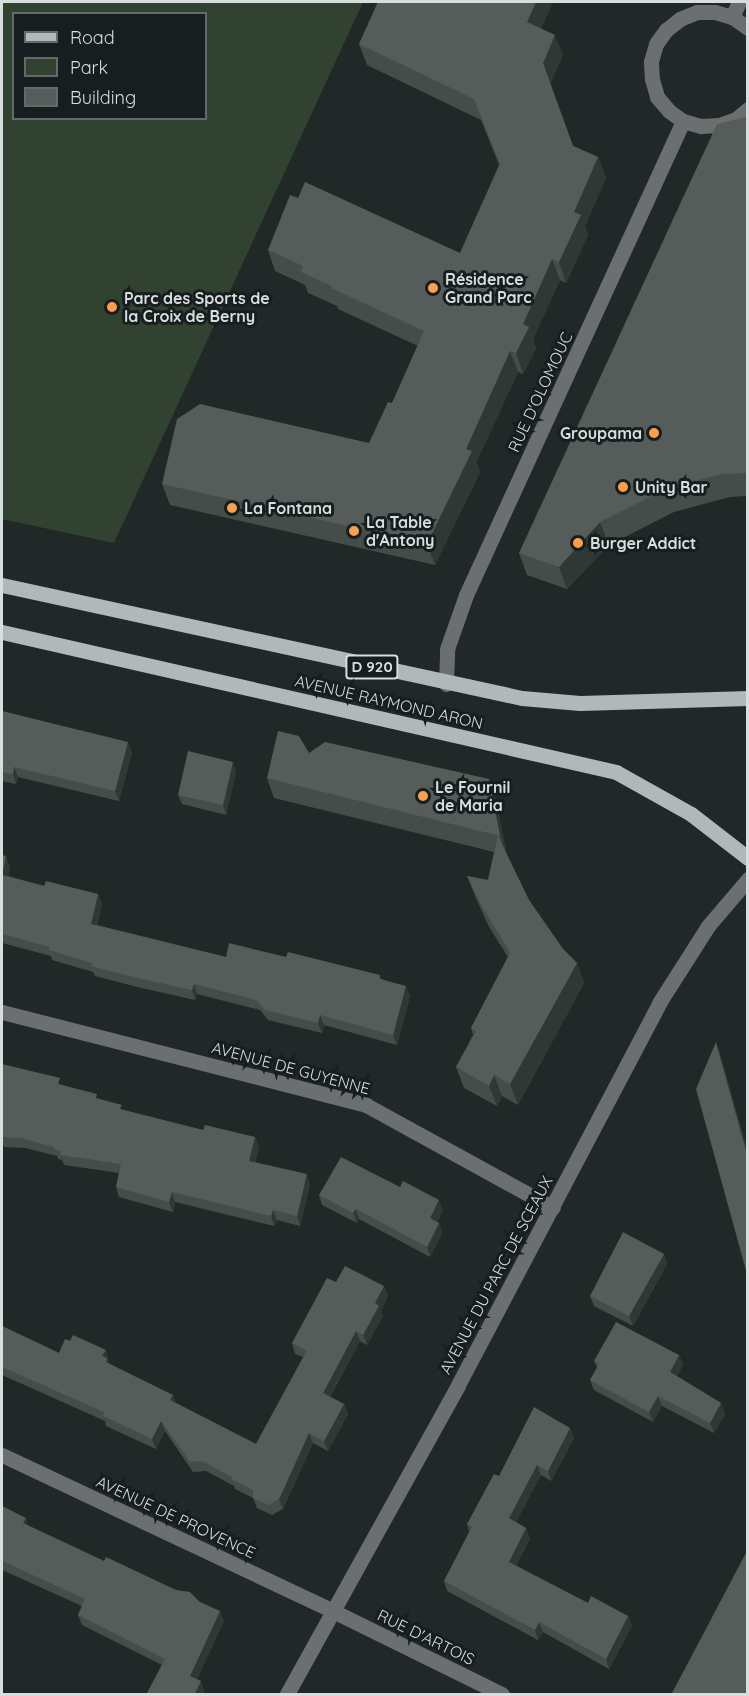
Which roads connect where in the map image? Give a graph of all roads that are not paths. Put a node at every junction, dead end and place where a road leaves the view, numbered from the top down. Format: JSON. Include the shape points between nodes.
{"nodes":[{"id":1,"x":739,"y":2,"type":"edge"},
{"id":2,"x":732,"y":17,"type":"junction"},
{"id":3,"x":747,"y":28,"type":"edge"},
{"id":4,"x":747,"y":110,"type":"edge"},
{"id":5,"x":683,"y":121,"type":"junction"},
{"id":6,"x":2,"y":585,"type":"edge"},
{"id":7,"x":2,"y":632,"type":"edge"},
{"id":8,"x":446,"y":684,"type":"junction"},
{"id":9,"x":747,"y":698,"type":"edge"},
{"id":10,"x":747,"y":858,"type":"edge"},
{"id":11,"x":747,"y":879,"type":"edge"},
{"id":12,"x":2,"y":1012,"type":"edge"},
{"id":13,"x":553,"y":1208,"type":"junction"},
{"id":14,"x":2,"y":1455,"type":"edge"},
{"id":15,"x":335,"y":1612,"type":"junction"},
{"id":16,"x":287,"y":1695,"type":"edge"},
{"id":17,"x":502,"y":1695,"type":"edge"}],
"edges":[{"from":1,"to":2,"type":"street"},
{"from":2,"to":3,"type":"street"},
{"from":2,"to":5,"type":"street","via":[[715,12],[688,15],[666,30],[656,44],[651,80],[657,97]]},
{"from":4,"to":5,"type":"street","via":[[719,125]]},
{"from":5,"to":8,"type":"street","name":"RUE D'OLOMOUC","via":[[466,595],[447,649]]},
{"from":6,"to":8,"type":"main road","name":"AVENUE RAYMOND ARON","number":"D 920"},
{"from":7,"to":10,"type":"main road","name":"AVENUE RAYMOND ARON","via":[[616,772],[691,814]]},
{"from":8,"to":9,"type":"main road","name":"AVENUE RAYMOND ARON","number":"D 920","via":[[522,698],[580,703]]},
{"from":11,"to":13,"type":"street","name":"AVENUE DU PARC DE SCEAUX","via":[[708,926],[659,1003]]},
{"from":12,"to":13,"type":"street","name":"AVENUE DE GUYENNE","via":[[366,1105]]},
{"from":13,"to":15,"type":"street","name":"AVENUE DU PARC DE SCEAUX"},
{"from":14,"to":15,"type":"street","name":"AVENUE DE PROVENCE"},
{"from":15,"to":16,"type":"street","name":"AVENUE DU PARC DE SCEAUX"},
{"from":15,"to":17,"type":"street","name":"RUE D'ARTOIS"}]}
